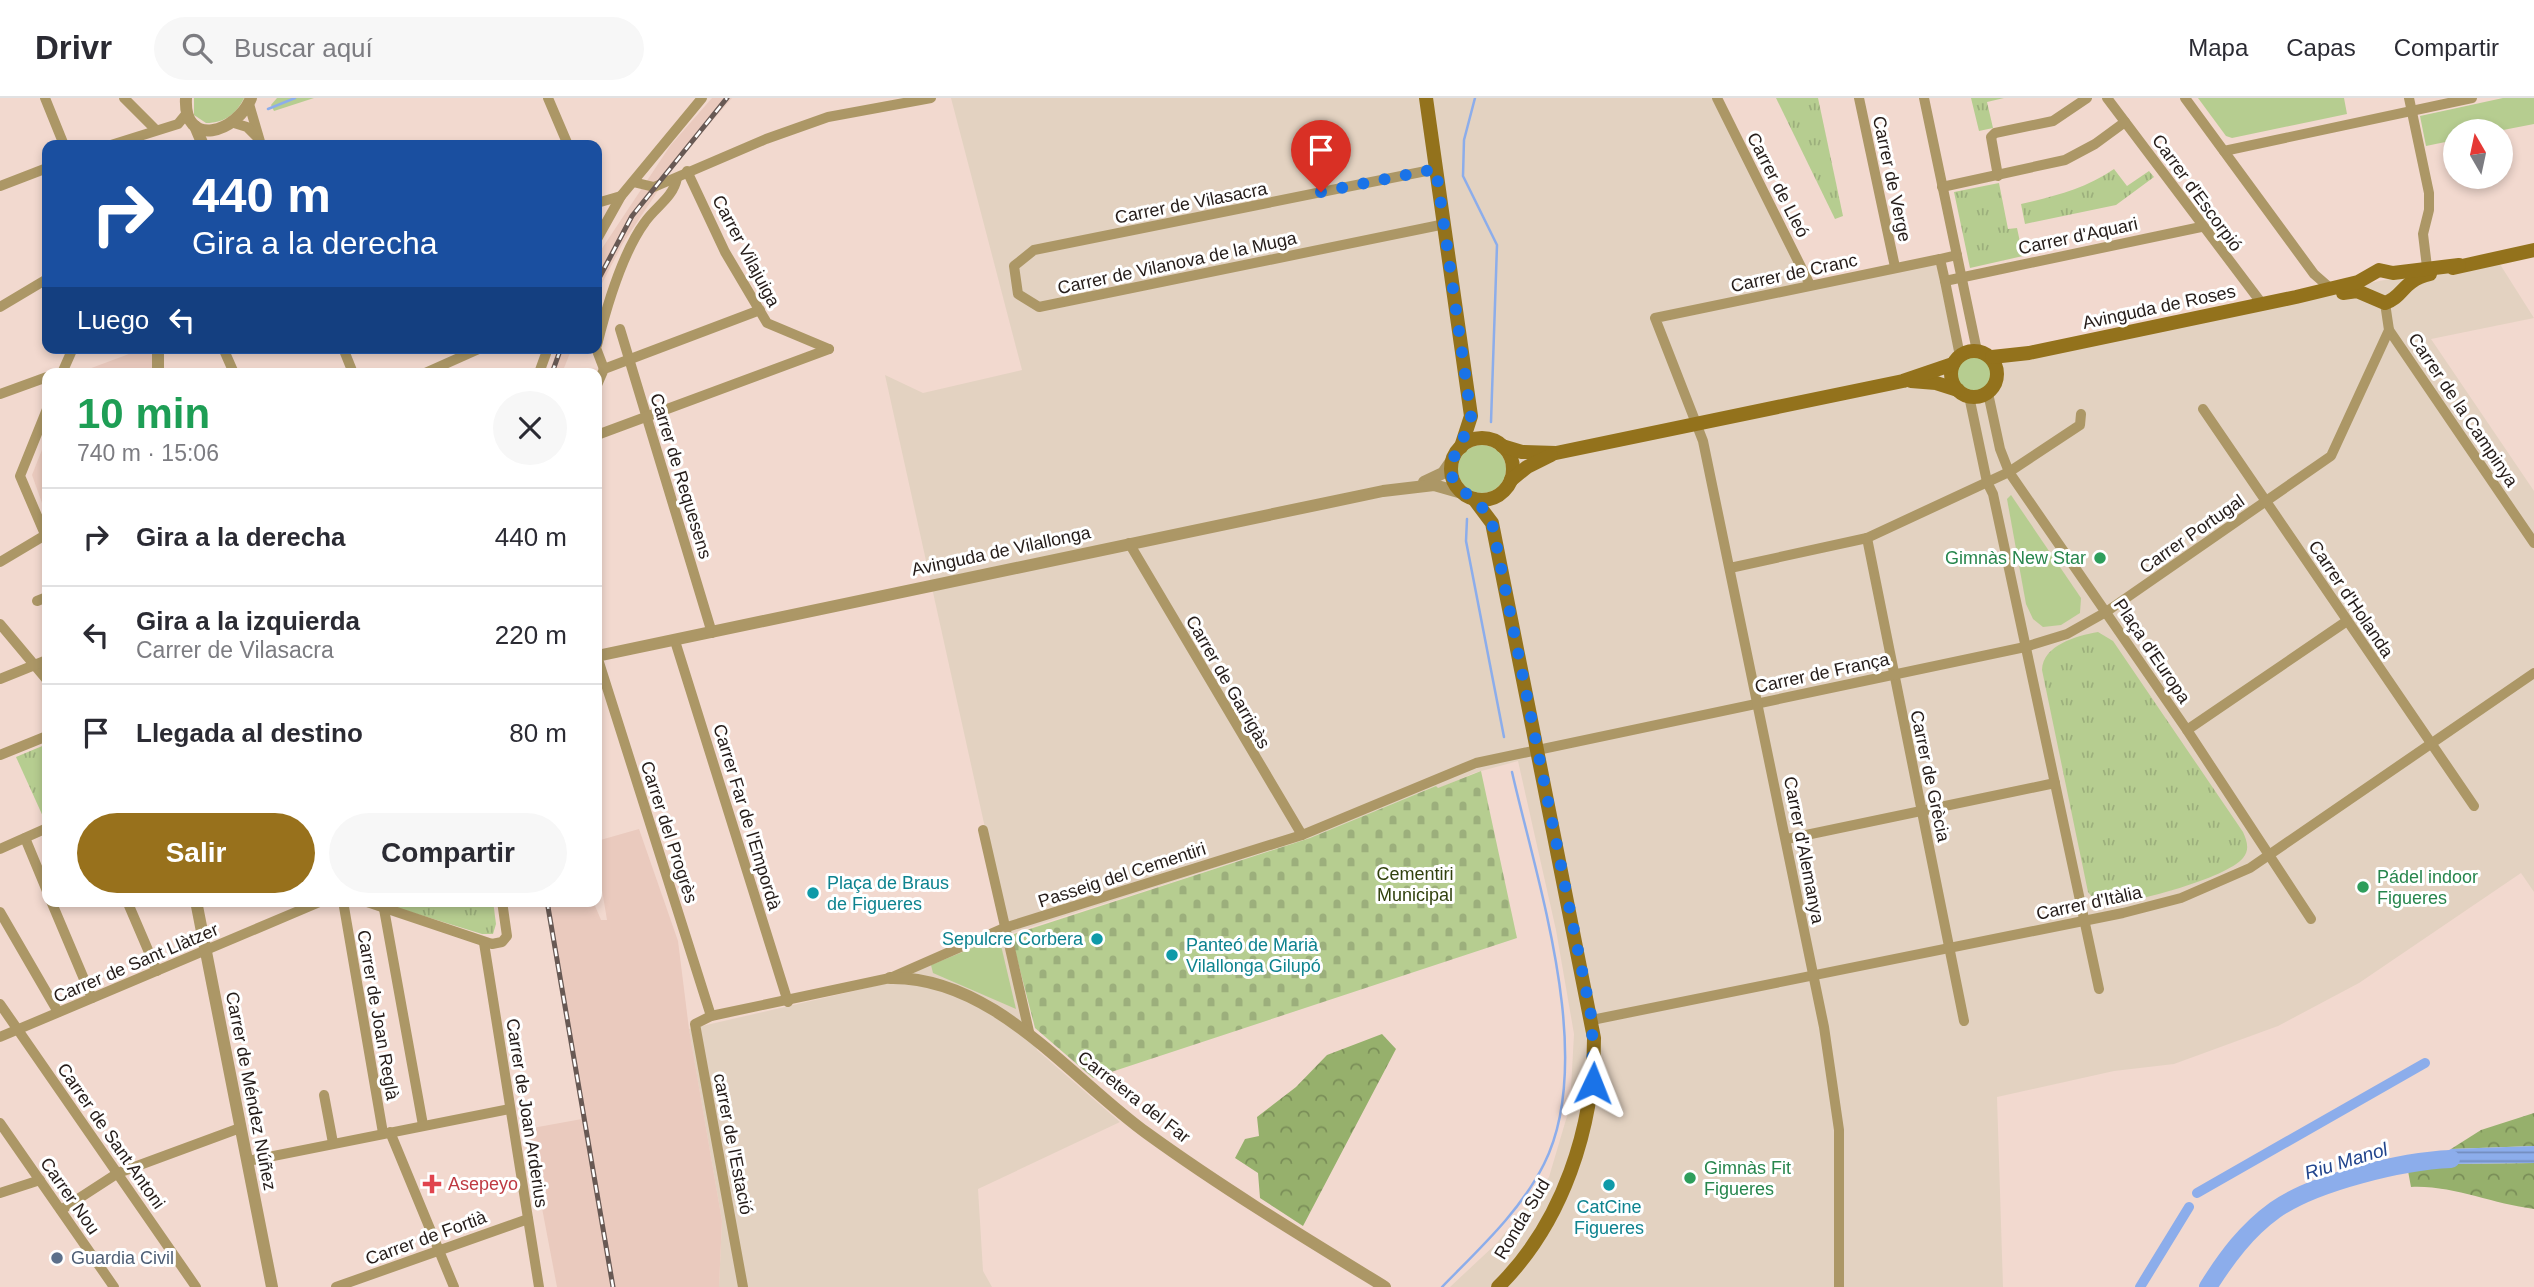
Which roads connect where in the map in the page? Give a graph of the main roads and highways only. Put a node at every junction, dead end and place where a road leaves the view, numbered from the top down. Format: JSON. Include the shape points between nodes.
{"nodes":[{"id":1,"x":1426,"y":98,"type":"edge"},
{"id":2,"x":2534,"y":250,"type":"edge"},
{"id":3,"x":2459,"y":265,"type":"junction"},
{"id":4,"x":2393,"y":273,"type":"junction"},
{"id":5,"x":2372,"y":274,"type":"junction"},
{"id":6,"x":2399,"y":291,"type":"junction"},
{"id":7,"x":2303,"y":295,"type":"junction"},
{"id":8,"x":2369,"y":295,"type":"junction"},
{"id":9,"x":2029,"y":353,"type":"junction"},
{"id":10,"x":1992,"y":357,"type":"junction"},
{"id":11,"x":1956,"y":360,"type":"junction"},
{"id":12,"x":1998,"y":374,"type":"junction"},
{"id":13,"x":1903,"y":381,"type":"junction"},
{"id":14,"x":1964,"y":393,"type":"junction"},
{"id":15,"x":1471,"y":416,"type":"junction"},
{"id":16,"x":1497,"y":443,"type":"junction"},
{"id":17,"x":1461,"y":447,"type":"junction"},
{"id":18,"x":1556,"y":453,"type":"junction"},
{"id":19,"x":1511,"y":481,"type":"junction"},
{"id":20,"x":1502,"y":493,"type":"junction"},
{"id":21,"x":1468,"y":496,"type":"junction"},
{"id":22,"x":1492,"y":523,"type":"junction"},
{"id":23,"x":1508,"y":1281,"type":"edge"},
{"id":24,"x":1498,"y":1287,"type":"edge"}],
"edges":[{"from":1,"to":15,"type":"main road"},
{"from":2,"to":3,"type":"main road"},
{"from":3,"to":4,"type":"main road"},
{"from":3,"to":6,"type":"main road","via":[[2414,279]]},
{"from":4,"to":5,"type":"main road"},
{"from":4,"to":6,"type":"main road"},
{"from":5,"to":7,"type":"main road","via":[[2358,282]]},
{"from":5,"to":8,"type":"main road","via":[[2367,284]]},
{"from":6,"to":8,"type":"main road","via":[[2385,303]]},
{"from":7,"to":8,"type":"main road","via":[[2352,291]]},
{"from":7,"to":9,"type":"main road","name":"Avinguda de Roses"},
{"from":9,"to":10,"type":"main road","name":"Avinguda de Roses"},
{"from":9,"to":12,"type":"main road","name":"Avinguda de Roses"},
{"from":10,"to":11,"type":"main road","via":[[1977,351]]},
{"from":10,"to":12,"type":"main road"},
{"from":11,"to":13,"type":"main road"},
{"from":11,"to":14,"type":"main road","via":[[1952,377]]},
{"from":12,"to":14,"type":"main road","via":[[1988,393]]},
{"from":13,"to":14,"type":"main road","via":[[1936,383]]},
{"from":13,"to":18,"type":"main road"},
{"from":15,"to":16,"type":"main road"},
{"from":15,"to":17,"type":"main road"},
{"from":16,"to":17,"type":"main road","via":[[1474,439]]},
{"from":16,"to":18,"type":"main road","via":[[1522,452]]},
{"from":16,"to":19,"type":"main road","via":[[1513,465]]},
{"from":17,"to":21,"type":"main road","via":[[1452,460],[1451,476]]},
{"from":18,"to":19,"type":"main road"},
{"from":19,"to":20,"type":"main road"},
{"from":20,"to":21,"type":"main road","via":[[1487,500]]},
{"from":20,"to":22,"type":"main road","name":"Ronda Sud"},
{"from":21,"to":22,"type":"main road","name":"Ronda Sud"},
{"from":22,"to":23,"type":"main road","name":"Ronda Sud","via":[[1592,1020],[1593,1083],[1572,1168],[1552,1213]]},
{"from":23,"to":24,"type":"main road","name":"Ronda Sud"}]}
